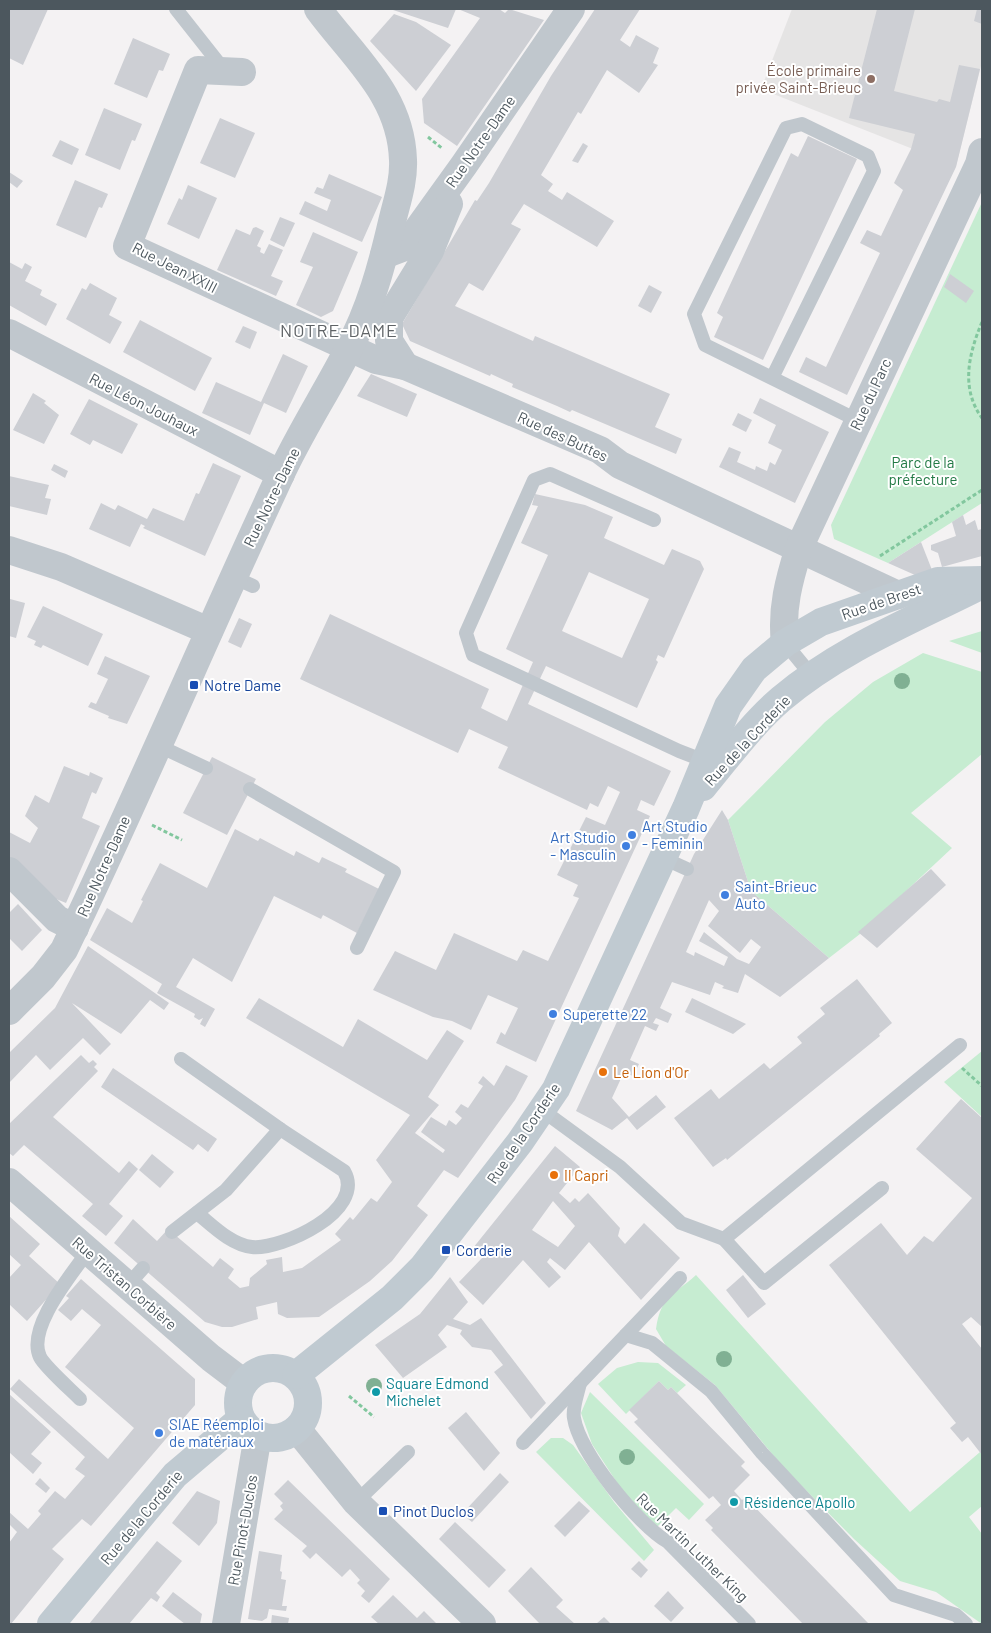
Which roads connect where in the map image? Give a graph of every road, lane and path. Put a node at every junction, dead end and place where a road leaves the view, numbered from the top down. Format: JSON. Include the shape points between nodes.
{"nodes":[{"id":1,"x":176,"y":9,"type":"edge"},
{"id":2,"x":318,"y":9,"type":"edge"},
{"id":3,"x":571,"y":9,"type":"edge"},
{"id":4,"x":234,"y":72,"type":"joint"},
{"id":5,"x":982,"y":152,"type":"edge"},
{"id":6,"x":464,"y":165,"type":"junction"},
{"id":7,"x":384,"y":255,"type":"junction"},
{"id":8,"x":982,"y":322,"type":"edge"},
{"id":9,"x":9,"y":333,"type":"edge"},
{"id":10,"x":349,"y":348,"type":"junction"},
{"id":11,"x":405,"y":366,"type":"junction"},
{"id":12,"x":772,"y":378,"type":"junction"},
{"id":13,"x":982,"y":418,"type":"edge"},
{"id":14,"x":857,"y":420,"type":"junction"},
{"id":15,"x":281,"y":474,"type":"junction"},
{"id":16,"x":982,"y":490,"type":"edge"},
{"id":17,"x":654,"y":520,"type":"dead end"},
{"id":18,"x":799,"y":548,"type":"junction"},
{"id":19,"x":9,"y":550,"type":"edge"},
{"id":20,"x":877,"y":558,"type":"dead end"},
{"id":21,"x":982,"y":580,"type":"edge"},
{"id":22,"x":982,"y":585,"type":"edge"},
{"id":23,"x":898,"y":595,"type":"junction"},
{"id":24,"x":209,"y":632,"type":"junction"},
{"id":25,"x":785,"y":643,"type":"junction"},
{"id":26,"x":812,"y":676,"type":"junction"},
{"id":27,"x":157,"y":744,"type":"junction"},
{"id":28,"x":705,"y":761,"type":"junction"},
{"id":29,"x":206,"y":768,"type":"dead end"},
{"id":30,"x":250,"y":789,"type":"dead end"},
{"id":31,"x":686,"y":808,"type":"junction"},
{"id":32,"x":127,"y":813,"type":"junction"},
{"id":33,"x":182,"y":840,"type":"dead end"},
{"id":34,"x":9,"y":870,"type":"edge"},
{"id":35,"x":75,"y":928,"type":"junction"},
{"id":36,"x":356,"y":948,"type":"dead end"},
{"id":37,"x":9,"y":1011,"type":"edge"},
{"id":38,"x":960,"y":1045,"type":"dead end"},
{"id":39,"x":181,"y":1059,"type":"dead end"},
{"id":40,"x":542,"y":1110,"type":"junction"},
{"id":41,"x":280,"y":1129,"type":"junction"},
{"id":42,"x":9,"y":1182,"type":"edge"},
{"id":43,"x":882,"y":1188,"type":"dead end"},
{"id":44,"x":197,"y":1213,"type":"junction"},
{"id":45,"x":172,"y":1232,"type":"dead end"},
{"id":46,"x":724,"y":1239,"type":"junction"},
{"id":47,"x":88,"y":1251,"type":"junction"},
{"id":48,"x":680,"y":1278,"type":"dead end"},
{"id":49,"x":626,"y":1335,"type":"junction"},
{"id":50,"x":296,"y":1375,"type":"junction"},
{"id":51,"x":244,"y":1383,"type":"junction"},
{"id":52,"x":580,"y":1384,"type":"junction"},
{"id":53,"x":350,"y":1396,"type":"dead end"},
{"id":54,"x":80,"y":1399,"type":"dead end"},
{"id":55,"x":374,"y":1416,"type":"dead end"},
{"id":56,"x":249,"y":1427,"type":"junction"},
{"id":57,"x":297,"y":1429,"type":"junction"},
{"id":58,"x":523,"y":1443,"type":"dead end"},
{"id":59,"x":408,"y":1452,"type":"dead end"},
{"id":60,"x":356,"y":1502,"type":"junction"},
{"id":61,"x":50,"y":1624,"type":"edge"},
{"id":62,"x":226,"y":1624,"type":"edge"},
{"id":63,"x":482,"y":1624,"type":"edge"},
{"id":64,"x":749,"y":1624,"type":"edge"},
{"id":65,"x":966,"y":1624,"type":"edge"}],
"edges":[{"from":1,"to":4,"type":"lane"},
{"from":2,"to":7,"type":"street","via":[[378,83],[395,116],[404,158],[403,177]]},
{"from":3,"to":6,"type":"street","name":"Rue Notre-Dame"},
{"from":4,"to":10,"type":"street","name":"Rue Jean XXIII","via":[[198,70],[127,246]]},
{"from":5,"to":14,"type":"street","name":"Rue du Parc"},
{"from":6,"to":7,"type":"street","name":"Rue Notre-Dame","via":[[404,247]]},
{"from":6,"to":11,"type":"street","via":[[430,251],[389,318],[389,341]]},
{"from":7,"to":10,"type":"street","name":"Rue Notre-Dame","via":[[369,303]]},
{"from":8,"to":13,"type":"path","via":[[969,360],[968,384]]},
{"from":9,"to":15,"type":"street","name":"Rue Léon Jouhaux"},
{"from":10,"to":11,"type":"street","name":"Rue des Buttes","via":[[376,360]]},
{"from":10,"to":15,"type":"street","name":"Rue Notre-Dame"},
{"from":11,"to":18,"type":"street","name":"Rue des Buttes","via":[[600,450],[620,465]]},
{"from":12,"to":12,"type":"lane","via":[[705,345],[694,314],[786,128],[802,124],[868,156],[874,171]]},
{"from":12,"to":14,"type":"lane"},
{"from":14,"to":18,"type":"street","name":"Rue du Parc"},
{"from":15,"to":24,"type":"street","name":"Rue Notre-Dame","via":[[243,582]]},
{"from":16,"to":20,"type":"path"},
{"from":17,"to":28,"type":"lane","via":[[550,474],[534,480],[466,633],[474,655]]},
{"from":18,"to":23,"type":"street","name":"Rue des Buttes"},
{"from":18,"to":25,"type":"street","name":"Rue du Parc","via":[[786,593]]},
{"from":19,"to":24,"type":"street","via":[[61,567]]},
{"from":21,"to":23,"type":"main road","name":"Rue de Brest","via":[[938,581]]},
{"from":22,"to":26,"type":"main road","name":"Rue de Brest","via":[[839,657]]},
{"from":23,"to":25,"type":"main road","name":"Rue de Brest","via":[[821,622]]},
{"from":24,"to":27,"type":"street","name":"Rue Notre-Dame"},
{"from":25,"to":26,"type":"lane"},
{"from":25,"to":28,"type":"main road","name":"Rue de la Corderie","via":[[754,669],[728,706]]},
{"from":26,"to":31,"type":"main road","name":"Rue de la Corderie","via":[[780,700]]},
{"from":27,"to":29,"type":"lane"},
{"from":27,"to":32,"type":"street","name":"Rue Notre-Dame"},
{"from":28,"to":31,"type":"main road","name":"Rue de la Corderie"},
{"from":30,"to":36,"type":"lane","via":[[394,872]]},
{"from":31,"to":40,"type":"main road","name":"Rue de la Corderie","via":[[675,864]]},
{"from":32,"to":33,"type":"path"},
{"from":32,"to":35,"type":"street","name":"Rue Notre-Dame"},
{"from":34,"to":35,"type":"street","via":[[57,919]]},
{"from":35,"to":37,"type":"street","name":"Rue Notre-Dame","via":[[64,950]]},
{"from":38,"to":46,"type":"lane"},
{"from":39,"to":41,"type":"lane"},
{"from":40,"to":46,"type":"lane","via":[[620,1167],[681,1223]]},
{"from":40,"to":50,"type":"main road","name":"Rue de la Corderie","via":[[488,1186],[422,1268],[392,1298]]},
{"from":41,"to":44,"type":"lane","via":[[226,1190]]},
{"from":41,"to":44,"type":"lane","via":[[344,1171],[348,1187],[338,1211],[317,1228],[270,1245],[252,1247],[232,1240]]},
{"from":42,"to":47,"type":"street","name":"Rue Tristan Corbière"},
{"from":43,"to":46,"type":"lane","via":[[764,1283]]},
{"from":44,"to":45,"type":"lane"},
{"from":47,"to":51,"type":"street","name":"Rue Tristan Corbière","via":[[136,1277]]},
{"from":47,"to":54,"type":"lane","via":[[43,1321],[37,1340],[40,1357]]},
{"from":48,"to":49,"type":"lane"},
{"from":49,"to":52,"type":"lane"},
{"from":49,"to":65,"type":"lane","via":[[652,1343],[711,1391],[762,1452],[894,1595],[956,1615]]},
{"from":50,"to":51,"type":"main road","via":[[280,1368],[262,1369]]},
{"from":50,"to":57,"type":"main road","via":[[307,1392],[309,1402],[303,1422]]},
{"from":51,"to":56,"type":"main road","via":[[238,1400]]},
{"from":52,"to":58,"type":"lane"},
{"from":52,"to":64,"type":"lane","name":"Rue Martin Luther King","via":[[574,1417],[585,1448],[620,1497],[653,1534],[668,1542]]},
{"from":53,"to":55,"type":"path"},
{"from":56,"to":57,"type":"main road","via":[[274,1439]]},
{"from":56,"to":61,"type":"main road","name":"Rue de la Corderie","via":[[175,1474]]},
{"from":56,"to":62,"type":"street","name":"Rue Pinot-Duclos"},
{"from":57,"to":60,"type":"street"},
{"from":59,"to":60,"type":"lane"},
{"from":60,"to":63,"type":"street"}]}
